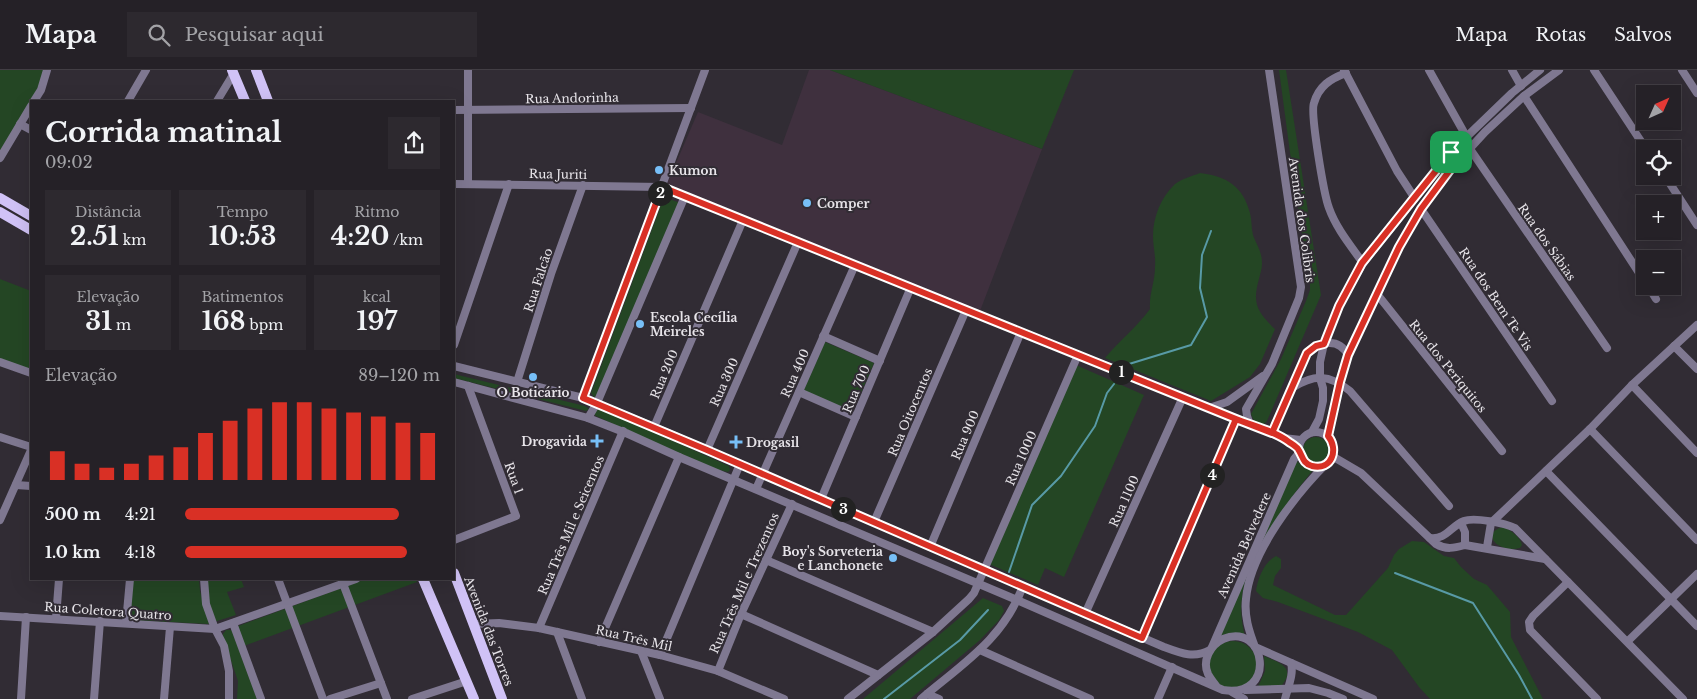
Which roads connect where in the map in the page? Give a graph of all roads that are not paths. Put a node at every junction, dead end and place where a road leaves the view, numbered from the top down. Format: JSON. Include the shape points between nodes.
{"nodes":[{"id":1,"x":47,"y":70,"type":"edge"},
{"id":2,"x":146,"y":70,"type":"edge"},
{"id":3,"x":256,"y":70,"type":"edge"},
{"id":4,"x":468,"y":70,"type":"edge"},
{"id":5,"x":705,"y":70,"type":"edge"},
{"id":6,"x":1269,"y":70,"type":"edge"},
{"id":7,"x":1429,"y":70,"type":"edge"},
{"id":8,"x":1512,"y":70,"type":"edge"},
{"id":9,"x":1540,"y":70,"type":"edge"},
{"id":10,"x":1545,"y":70,"type":"edge"},
{"id":11,"x":1594,"y":70,"type":"edge"},
{"id":12,"x":1682,"y":70,"type":"edge"},
{"id":13,"x":1345,"y":71,"type":"edge"},
{"id":14,"x":1556,"y":71,"type":"edge"},
{"id":15,"x":233,"y":72,"type":"edge"},
{"id":16,"x":1521,"y":86,"type":"junction"},
{"id":17,"x":1536,"y":86,"type":"junction"},
{"id":18,"x":1697,"y":93,"type":"edge"},
{"id":19,"x":1524,"y":96,"type":"junction"},
{"id":20,"x":35,"y":100,"type":"edge"},
{"id":21,"x":129,"y":100,"type":"edge"},
{"id":22,"x":218,"y":100,"type":"edge"},
{"id":23,"x":245,"y":100,"type":"edge"},
{"id":24,"x":268,"y":100,"type":"edge"},
{"id":25,"x":30,"y":108,"type":"edge"},
{"id":26,"x":691,"y":108,"type":"junction"},
{"id":27,"x":455,"y":110,"type":"edge"},
{"id":28,"x":469,"y":110,"type":"junction"},
{"id":29,"x":20,"y":124,"type":"junction"},
{"id":30,"x":30,"y":129,"type":"edge"},
{"id":31,"x":1466,"y":136,"type":"junction"},
{"id":32,"x":1640,"y":140,"type":"edge"},
{"id":33,"x":1470,"y":148,"type":"junction"},
{"id":34,"x":1451,"y":152,"type":"junction"},
{"id":35,"x":0,"y":158,"type":"edge"},
{"id":36,"x":1437,"y":169,"type":"junction"},
{"id":37,"x":1450,"y":170,"type":"junction"},
{"id":38,"x":455,"y":184,"type":"edge"},
{"id":39,"x":468,"y":184,"type":"junction"},
{"id":40,"x":509,"y":184,"type":"junction"},
{"id":41,"x":583,"y":185,"type":"junction"},
{"id":42,"x":1671,"y":185,"type":"edge"},
{"id":43,"x":662,"y":187,"type":"junction"},
{"id":44,"x":1436,"y":188,"type":"junction"},
{"id":45,"x":685,"y":196,"type":"junction"},
{"id":46,"x":1414,"y":197,"type":"junction"},
{"id":47,"x":0,"y":198,"type":"edge"},
{"id":48,"x":1421,"y":209,"type":"junction"},
{"id":49,"x":0,"y":212,"type":"edge"},
{"id":50,"x":30,"y":215,"type":"edge"},
{"id":51,"x":743,"y":220,"type":"junction"},
{"id":52,"x":1697,"y":225,"type":"edge"},
{"id":53,"x":30,"y":229,"type":"edge"},
{"id":54,"x":798,"y":242,"type":"junction"},
{"id":55,"x":1362,"y":263,"type":"junction"},
{"id":56,"x":855,"y":265,"type":"junction"},
{"id":57,"x":1636,"y":268,"type":"edge"},
{"id":58,"x":911,"y":288,"type":"junction"},
{"id":59,"x":1377,"y":294,"type":"junction"},
{"id":60,"x":1654,"y":295,"type":"edge"},
{"id":61,"x":1656,"y":299,"type":"dead end"},
{"id":62,"x":966,"y":310,"type":"junction"},
{"id":63,"x":1697,"y":325,"type":"edge"},
{"id":64,"x":1021,"y":332,"type":"junction"},
{"id":65,"x":824,"y":336,"type":"junction"},
{"id":66,"x":455,"y":342,"type":"edge"},
{"id":67,"x":1324,"y":344,"type":"junction"},
{"id":68,"x":1674,"y":346,"type":"junction"},
{"id":69,"x":1607,"y":348,"type":"dead end"},
{"id":70,"x":1078,"y":355,"type":"junction"},
{"id":71,"x":1348,"y":355,"type":"junction"},
{"id":72,"x":880,"y":361,"type":"junction"},
{"id":73,"x":0,"y":362,"type":"edge"},
{"id":74,"x":455,"y":366,"type":"edge"},
{"id":75,"x":1269,"y":368,"type":"junction"},
{"id":76,"x":1697,"y":369,"type":"edge"},
{"id":77,"x":30,"y":373,"type":"edge"},
{"id":78,"x":1320,"y":378,"type":"junction"},
{"id":79,"x":455,"y":382,"type":"edge"},
{"id":80,"x":517,"y":382,"type":"junction"},
{"id":81,"x":1340,"y":382,"type":"junction"},
{"id":82,"x":1632,"y":385,"type":"junction"},
{"id":83,"x":468,"y":386,"type":"junction"},
{"id":84,"x":1292,"y":388,"type":"junction"},
{"id":85,"x":799,"y":392,"type":"junction"},
{"id":86,"x":1183,"y":397,"type":"junction"},
{"id":87,"x":583,"y":398,"type":"junction"},
{"id":88,"x":1231,"y":399,"type":"junction"},
{"id":89,"x":1552,"y":401,"type":"dead end"},
{"id":90,"x":596,"y":403,"type":"junction"},
{"id":91,"x":1209,"y":408,"type":"junction"},
{"id":92,"x":1227,"y":415,"type":"junction"},
{"id":93,"x":856,"y":417,"type":"junction"},
{"id":94,"x":588,"y":418,"type":"junction"},
{"id":95,"x":1236,"y":419,"type":"junction"},
{"id":96,"x":1250,"y":425,"type":"junction"},
{"id":97,"x":654,"y":427,"type":"junction"},
{"id":98,"x":1590,"y":429,"type":"junction"},
{"id":99,"x":623,"y":431,"type":"junction"},
{"id":100,"x":1312,"y":432,"type":"junction"},
{"id":101,"x":1272,"y":433,"type":"junction"},
{"id":102,"x":1328,"y":436,"type":"junction"},
{"id":103,"x":0,"y":437,"type":"edge"},
{"id":104,"x":1283,"y":438,"type":"junction"},
{"id":105,"x":1301,"y":440,"type":"junction"},
{"id":106,"x":30,"y":448,"type":"edge"},
{"id":107,"x":30,"y":450,"type":"edge"},
{"id":108,"x":707,"y":450,"type":"junction"},
{"id":109,"x":1299,"y":451,"type":"junction"},
{"id":110,"x":1502,"y":451,"type":"dead end"},
{"id":111,"x":1697,"y":454,"type":"edge"},
{"id":112,"x":679,"y":457,"type":"junction"},
{"id":113,"x":1330,"y":459,"type":"junction"},
{"id":114,"x":740,"y":464,"type":"junction"},
{"id":115,"x":1546,"y":471,"type":"junction"},
{"id":116,"x":763,"y":474,"type":"junction"},
{"id":117,"x":733,"y":479,"type":"junction"},
{"id":118,"x":16,"y":485,"type":"junction"},
{"id":119,"x":30,"y":486,"type":"edge"},
{"id":120,"x":756,"y":490,"type":"junction"},
{"id":121,"x":821,"y":499,"type":"junction"},
{"id":122,"x":792,"y":504,"type":"junction"},
{"id":123,"x":1449,"y":506,"type":"dead end"},
{"id":124,"x":1,"y":516,"type":"edge"},
{"id":125,"x":874,"y":522,"type":"junction"},
{"id":126,"x":1492,"y":522,"type":"junction"},
{"id":127,"x":1460,"y":523,"type":"junction"},
{"id":128,"x":1430,"y":538,"type":"junction"},
{"id":129,"x":455,"y":540,"type":"edge"},
{"id":130,"x":1527,"y":540,"type":"junction"},
{"id":131,"x":1697,"y":540,"type":"edge"},
{"id":132,"x":1465,"y":545,"type":"junction"},
{"id":133,"x":930,"y":547,"type":"junction"},
{"id":134,"x":1487,"y":547,"type":"junction"},
{"id":135,"x":1517,"y":553,"type":"junction"},
{"id":136,"x":1546,"y":559,"type":"junction"},
{"id":137,"x":766,"y":560,"type":"junction"},
{"id":138,"x":984,"y":570,"type":"junction"},
{"id":139,"x":1697,"y":574,"type":"edge"},
{"id":140,"x":455,"y":575,"type":"edge"},
{"id":141,"x":59,"y":580,"type":"edge"},
{"id":142,"x":130,"y":580,"type":"edge"},
{"id":143,"x":204,"y":580,"type":"edge"},
{"id":144,"x":278,"y":580,"type":"edge"},
{"id":145,"x":424,"y":580,"type":"edge"},
{"id":146,"x":343,"y":581,"type":"edge"},
{"id":147,"x":1568,"y":582,"type":"junction"},
{"id":148,"x":978,"y":584,"type":"junction"},
{"id":149,"x":1023,"y":586,"type":"junction"},
{"id":150,"x":1671,"y":599,"type":"junction"},
{"id":151,"x":1017,"y":600,"type":"junction"},
{"id":152,"x":288,"y":603,"type":"junction"},
{"id":153,"x":741,"y":614,"type":"junction"},
{"id":154,"x":1085,"y":614,"type":"junction"},
{"id":155,"x":0,"y":616,"type":"edge"},
{"id":156,"x":26,"y":618,"type":"junction"},
{"id":157,"x":56,"y":618,"type":"junction"},
{"id":158,"x":100,"y":621,"type":"junction"},
{"id":159,"x":126,"y":623,"type":"junction"},
{"id":160,"x":233,"y":623,"type":"junction"},
{"id":161,"x":474,"y":624,"type":"junction"},
{"id":162,"x":1697,"y":626,"type":"edge"},
{"id":163,"x":170,"y":627,"type":"junction"},
{"id":164,"x":539,"y":628,"type":"junction"},
{"id":165,"x":215,"y":629,"type":"junction"},
{"id":166,"x":557,"y":632,"type":"junction"},
{"id":167,"x":933,"y":632,"type":"junction"},
{"id":168,"x":1130,"y":633,"type":"junction"},
{"id":169,"x":1142,"y":638,"type":"junction"},
{"id":170,"x":599,"y":642,"type":"junction"},
{"id":171,"x":1628,"y":642,"type":"junction"},
{"id":172,"x":1123,"y":646,"type":"junction"},
{"id":173,"x":1255,"y":647,"type":"junction"},
{"id":174,"x":1211,"y":649,"type":"junction"},
{"id":175,"x":980,"y":650,"type":"junction"},
{"id":176,"x":641,"y":651,"type":"junction"},
{"id":177,"x":660,"y":655,"type":"junction"},
{"id":178,"x":1291,"y":663,"type":"junction"},
{"id":179,"x":1172,"y":667,"type":"junction"},
{"id":180,"x":718,"y":671,"type":"junction"},
{"id":181,"x":878,"y":675,"type":"junction"},
{"id":182,"x":467,"y":681,"type":"junction"},
{"id":183,"x":381,"y":683,"type":"junction"},
{"id":184,"x":1217,"y":686,"type":"junction"},
{"id":185,"x":1288,"y":688,"type":"junction"},
{"id":186,"x":1244,"y":690,"type":"junction"},
{"id":187,"x":1232,"y":692,"type":"junction"},
{"id":188,"x":924,"y":696,"type":"edge"},
{"id":189,"x":21,"y":699,"type":"edge"},
{"id":190,"x":94,"y":699,"type":"edge"},
{"id":191,"x":164,"y":699,"type":"edge"},
{"id":192,"x":229,"y":699,"type":"edge"},
{"id":193,"x":261,"y":699,"type":"edge"},
{"id":194,"x":323,"y":699,"type":"edge"},
{"id":195,"x":330,"y":699,"type":"edge"},
{"id":196,"x":387,"y":699,"type":"edge"},
{"id":197,"x":412,"y":699,"type":"edge"},
{"id":198,"x":474,"y":699,"type":"edge"},
{"id":199,"x":502,"y":699,"type":"edge"},
{"id":200,"x":582,"y":699,"type":"edge"},
{"id":201,"x":660,"y":699,"type":"edge"},
{"id":202,"x":784,"y":699,"type":"edge"},
{"id":203,"x":848,"y":699,"type":"edge"},
{"id":204,"x":939,"y":699,"type":"edge"},
{"id":205,"x":1090,"y":699,"type":"edge"},
{"id":206,"x":1158,"y":699,"type":"edge"},
{"id":207,"x":1244,"y":699,"type":"edge"},
{"id":208,"x":1286,"y":699,"type":"edge"},
{"id":209,"x":1343,"y":699,"type":"edge"},
{"id":210,"x":1373,"y":699,"type":"edge"},
{"id":211,"x":1597,"y":699,"type":"edge"},
{"id":212,"x":1683,"y":699,"type":"edge"}],
"edges":[{"from":1,"to":20,"type":"street"},
{"from":2,"to":21,"type":"street"},
{"from":3,"to":24,"type":"main road"},
{"from":4,"to":28,"type":"street"},
{"from":5,"to":26,"type":"street"},
{"from":6,"to":75,"type":"street","name":"Avenida dos Colibris","via":[[1301,287]]},
{"from":7,"to":31,"type":"street"},
{"from":8,"to":16,"type":"street"},
{"from":9,"to":16,"type":"street"},
{"from":10,"to":17,"type":"street","via":[[1546,75]]},
{"from":11,"to":32,"type":"street"},
{"from":12,"to":18,"type":"street"},
{"from":13,"to":46,"type":"street"},
{"from":13,"to":55,"type":"street","via":[[1331,78],[1318,93],[1313,104],[1314,124],[1328,207]]},
{"from":14,"to":17,"type":"street"},
{"from":15,"to":22,"type":"street"},
{"from":15,"to":23,"type":"main road"},
{"from":16,"to":31,"type":"street"},
{"from":17,"to":19,"type":"street"},
{"from":19,"to":33,"type":"street"},
{"from":19,"to":57,"type":"street"},
{"from":25,"to":29,"type":"street"},
{"from":26,"to":28,"type":"street","name":"Rua Andorinha"},
{"from":26,"to":43,"type":"street"},
{"from":27,"to":28,"type":"street","name":"Rua Andorinha"},
{"from":28,"to":39,"type":"street"},
{"from":29,"to":30,"type":"street"},
{"from":29,"to":35,"type":"street"},
{"from":31,"to":34,"type":"street"},
{"from":33,"to":37,"type":"street"},
{"from":33,"to":69,"type":"street","name":"Rua dos Sábias"},
{"from":34,"to":36,"type":"street"},
{"from":34,"to":37,"type":"street"},
{"from":36,"to":44,"type":"street","via":[[1443,176]]},
{"from":36,"to":46,"type":"street"},
{"from":37,"to":44,"type":"street"},
{"from":38,"to":39,"type":"street","name":"Rua Juriti"},
{"from":39,"to":40,"type":"street","name":"Rua Juriti"},
{"from":40,"to":41,"type":"street","name":"Rua Juriti"},
{"from":40,"to":66,"type":"street"},
{"from":41,"to":43,"type":"street","name":"Rua Juriti"},
{"from":41,"to":80,"type":"street","name":"Rua Falcão"},
{"from":42,"to":52,"type":"street"},
{"from":43,"to":45,"type":"street","name":"Rua Juriti"},
{"from":43,"to":87,"type":"street"},
{"from":44,"to":48,"type":"street"},
{"from":45,"to":51,"type":"street","name":"Rua Juriti"},
{"from":45,"to":90,"type":"street"},
{"from":46,"to":55,"type":"street"},
{"from":47,"to":50,"type":"main road"},
{"from":48,"to":59,"type":"street"},
{"from":48,"to":89,"type":"street","name":"Rua dos Bem Te Vis"},
{"from":49,"to":53,"type":"main road"},
{"from":51,"to":54,"type":"street","name":"Rua Juriti"},
{"from":51,"to":97,"type":"street","name":"Rua 200"},
{"from":54,"to":56,"type":"street","name":"Rua Juriti"},
{"from":54,"to":108,"type":"street","name":"Rua 300"},
{"from":55,"to":67,"type":"street","via":[[1339,306]]},
{"from":56,"to":58,"type":"street","name":"Rua Juriti"},
{"from":56,"to":65,"type":"street","name":"Rua 400"},
{"from":58,"to":62,"type":"street","name":"Rua Juriti"},
{"from":58,"to":72,"type":"street","name":"Rua 700"},
{"from":59,"to":71,"type":"street"},
{"from":59,"to":110,"type":"street","name":"Rua dos Periquitos"},
{"from":60,"to":61,"type":"street"},
{"from":62,"to":64,"type":"street","name":"Rua Juriti"},
{"from":62,"to":125,"type":"street","name":"Rua Oitocentos"},
{"from":63,"to":68,"type":"street"},
{"from":64,"to":70,"type":"street","name":"Rua Juriti"},
{"from":64,"to":133,"type":"street","name":"Rua 900"},
{"from":65,"to":72,"type":"street"},
{"from":65,"to":85,"type":"street","name":"Rua 400"},
{"from":67,"to":71,"type":"street","via":[[1338,344]]},
{"from":67,"to":78,"type":"street"},
{"from":67,"to":84,"type":"street","via":[[1307,353]]},
{"from":68,"to":76,"type":"street"},
{"from":68,"to":82,"type":"street"},
{"from":70,"to":86,"type":"street","name":"Rua Juriti"},
{"from":70,"to":138,"type":"street","name":"Rua 1000"},
{"from":71,"to":81,"type":"street"},
{"from":72,"to":93,"type":"street","name":"Rua 700"},
{"from":73,"to":77,"type":"street"},
{"from":74,"to":80,"type":"street"},
{"from":75,"to":88,"type":"street","name":"Avenida dos Colibris","via":[[1256,382]]},
{"from":75,"to":96,"type":"street","name":"Avenida dos Colibris","via":[[1246,409]]},
{"from":78,"to":81,"type":"street"},
{"from":78,"to":84,"type":"street","via":[[1312,378]]},
{"from":78,"to":100,"type":"street","via":[[1323,401]]},
{"from":79,"to":83,"type":"street"},
{"from":80,"to":87,"type":"street"},
{"from":81,"to":102,"type":"street"},
{"from":81,"to":123,"type":"street"},
{"from":82,"to":98,"type":"street"},
{"from":82,"to":111,"type":"street"},
{"from":83,"to":94,"type":"street"},
{"from":83,"to":129,"type":"street","name":"Rua 1","via":[[516,516]]},
{"from":84,"to":101,"type":"street"},
{"from":85,"to":93,"type":"street"},
{"from":85,"to":116,"type":"street","name":"Rua 400"},
{"from":86,"to":91,"type":"street","name":"Rua Juriti"},
{"from":86,"to":154,"type":"street","name":"Rua 1100"},
{"from":87,"to":90,"type":"street"},
{"from":88,"to":91,"type":"street","name":"Avenida dos Colibris"},
{"from":88,"to":92,"type":"street"},
{"from":90,"to":94,"type":"street"},
{"from":90,"to":97,"type":"street"},
{"from":91,"to":92,"type":"street","name":"Rua Juriti"},
{"from":92,"to":95,"type":"street","name":"Rua Juriti"},
{"from":93,"to":121,"type":"street","name":"Rua 700"},
{"from":94,"to":99,"type":"street"},
{"from":95,"to":96,"type":"street","name":"Rua Juriti"},
{"from":95,"to":169,"type":"street"},
{"from":96,"to":101,"type":"street","name":"Rua Juriti"},
{"from":97,"to":108,"type":"street"},
{"from":98,"to":115,"type":"street"},
{"from":98,"to":131,"type":"street"},
{"from":99,"to":112,"type":"street"},
{"from":99,"to":164,"type":"street","name":"Rua Três Mil e Seicentos"},
{"from":100,"to":102,"type":"street","via":[[1323,432]]},
{"from":100,"to":105,"type":"street"},
{"from":101,"to":104,"type":"street","name":"Rua Juriti"},
{"from":102,"to":113,"type":"street","via":[[1334,445]]},
{"from":103,"to":106,"type":"street"},
{"from":104,"to":105,"type":"street"},
{"from":104,"to":109,"type":"street"},
{"from":105,"to":109,"type":"street"},
{"from":107,"to":118,"type":"street"},
{"from":108,"to":114,"type":"street"},
{"from":109,"to":113,"type":"street","via":[[1311,466]]},
{"from":109,"to":174,"type":"street","name":"Avenida Belvedere"},
{"from":112,"to":117,"type":"street"},
{"from":112,"to":170,"type":"street"},
{"from":113,"to":128,"type":"street","via":[[1361,473]]},
{"from":113,"to":173,"type":"street","name":"Avenida Belvedere","via":[[1281,517],[1257,562],[1246,603],[1247,622]]},
{"from":114,"to":116,"type":"street"},
{"from":114,"to":117,"type":"street"},
{"from":115,"to":126,"type":"street"},
{"from":115,"to":150,"type":"street"},
{"from":116,"to":120,"type":"street","name":"Rua 400"},
{"from":116,"to":121,"type":"street"},
{"from":117,"to":120,"type":"street"},
{"from":117,"to":177,"type":"street"},
{"from":118,"to":119,"type":"street"},
{"from":118,"to":124,"type":"street"},
{"from":120,"to":122,"type":"street"},
{"from":121,"to":125,"type":"street"},
{"from":122,"to":137,"type":"street","name":"Rua Três Mil e Trezentos"},
{"from":122,"to":148,"type":"street"},
{"from":125,"to":133,"type":"street"},
{"from":126,"to":127,"type":"street","via":[[1470,520]]},
{"from":126,"to":130,"type":"street","via":[[1515,528]]},
{"from":126,"to":134,"type":"street"},
{"from":127,"to":128,"type":"street","via":[[1440,538]]},
{"from":127,"to":132,"type":"street","via":[[1465,532]]},
{"from":128,"to":132,"type":"street","via":[[1447,548]]},
{"from":130,"to":135,"type":"street","via":[[1525,547]]},
{"from":130,"to":136,"type":"street"},
{"from":132,"to":134,"type":"street"},
{"from":133,"to":138,"type":"street"},
{"from":134,"to":135,"type":"street"},
{"from":135,"to":136,"type":"street"},
{"from":136,"to":147,"type":"street"},
{"from":137,"to":153,"type":"street","name":"Rua Três Mil e Trezentos"},
{"from":137,"to":167,"type":"street"},
{"from":138,"to":148,"type":"street","name":"Rua 1000"},
{"from":138,"to":149,"type":"street"},
{"from":139,"to":150,"type":"street"},
{"from":140,"to":161,"type":"main road","name":"Avenida das Torres"},
{"from":141,"to":157,"type":"street"},
{"from":142,"to":159,"type":"street"},
{"from":143,"to":165,"type":"street","via":[[206,604]]},
{"from":144,"to":152,"type":"street"},
{"from":145,"to":182,"type":"main road"},
{"from":146,"to":152,"type":"street"},
{"from":146,"to":183,"type":"street"},
{"from":147,"to":171,"type":"street"},
{"from":147,"to":211,"type":"street","via":[[1533,616],[1529,626]]},
{"from":148,"to":151,"type":"street"},
{"from":148,"to":167,"type":"street","name":"Rua 1000","via":[[969,599]]},
{"from":149,"to":151,"type":"street"},
{"from":149,"to":154,"type":"street"},
{"from":150,"to":162,"type":"street"},
{"from":150,"to":171,"type":"street"},
{"from":151,"to":172,"type":"street"},
{"from":151,"to":175,"type":"street","via":[[1002,627]]},
{"from":152,"to":160,"type":"street"},
{"from":152,"to":194,"type":"street"},
{"from":153,"to":180,"type":"street","name":"Rua Três Mil e Trezentos"},
{"from":153,"to":181,"type":"street"},
{"from":154,"to":168,"type":"street"},
{"from":155,"to":156,"type":"street","name":"Rua Coletora Quatro"},
{"from":156,"to":157,"type":"street","name":"Rua Coletora Quatro"},
{"from":156,"to":189,"type":"street"},
{"from":157,"to":158,"type":"street","name":"Rua Coletora Quatro"},
{"from":158,"to":159,"type":"street","name":"Rua Coletora Quatro"},
{"from":158,"to":190,"type":"street"},
{"from":159,"to":163,"type":"street","name":"Rua Coletora Quatro"},
{"from":160,"to":165,"type":"street"},
{"from":160,"to":193,"type":"street"},
{"from":161,"to":164,"type":"street","name":"Rua Três Mil","via":[[499,622]]},
{"from":161,"to":199,"type":"main road","name":"Avenida das Torres"},
{"from":163,"to":165,"type":"street","name":"Rua Coletora Quatro"},
{"from":163,"to":191,"type":"street"},
{"from":164,"to":166,"type":"street","name":"Rua Três Mil"},
{"from":165,"to":192,"type":"street","via":[[224,646],[229,672]]},
{"from":166,"to":170,"type":"street","name":"Rua Três Mil"},
{"from":166,"to":200,"type":"street"},
{"from":167,"to":181,"type":"street","name":"Rua 1000"},
{"from":168,"to":169,"type":"street"},
{"from":168,"to":172,"type":"street"},
{"from":169,"to":174,"type":"street","via":[[1191,655],[1198,656]]},
{"from":170,"to":176,"type":"street","name":"Rua Três Mil"},
{"from":171,"to":212,"type":"street"},
{"from":172,"to":179,"type":"street"},
{"from":173,"to":174,"type":"street","via":[[1233,637],[1221,640]]},
{"from":173,"to":178,"type":"street"},
{"from":173,"to":186,"type":"street","via":[[1261,670],[1255,682]]},
{"from":174,"to":184,"type":"street","via":[[1206,666]]},
{"from":175,"to":188,"type":"street"},
{"from":175,"to":205,"type":"street"},
{"from":176,"to":177,"type":"street","name":"Rua Três Mil"},
{"from":176,"to":201,"type":"street"},
{"from":177,"to":180,"type":"street","name":"Rua Três Mil"},
{"from":178,"to":185,"type":"street"},
{"from":178,"to":210,"type":"street"},
{"from":179,"to":184,"type":"street"},
{"from":179,"to":206,"type":"street"},
{"from":180,"to":202,"type":"street","name":"Rua Três Mil"},
{"from":181,"to":203,"type":"street","name":"Rua 1000"},
{"from":182,"to":197,"type":"street"},
{"from":182,"to":198,"type":"main road"},
{"from":183,"to":195,"type":"street"},
{"from":183,"to":196,"type":"street"},
{"from":184,"to":187,"type":"street"},
{"from":185,"to":186,"type":"street"},
{"from":185,"to":208,"type":"street"},
{"from":185,"to":209,"type":"street","via":[[1309,688]]},
{"from":186,"to":187,"type":"street"},
{"from":187,"to":207,"type":"street"},
{"from":188,"to":204,"type":"street"}]}
